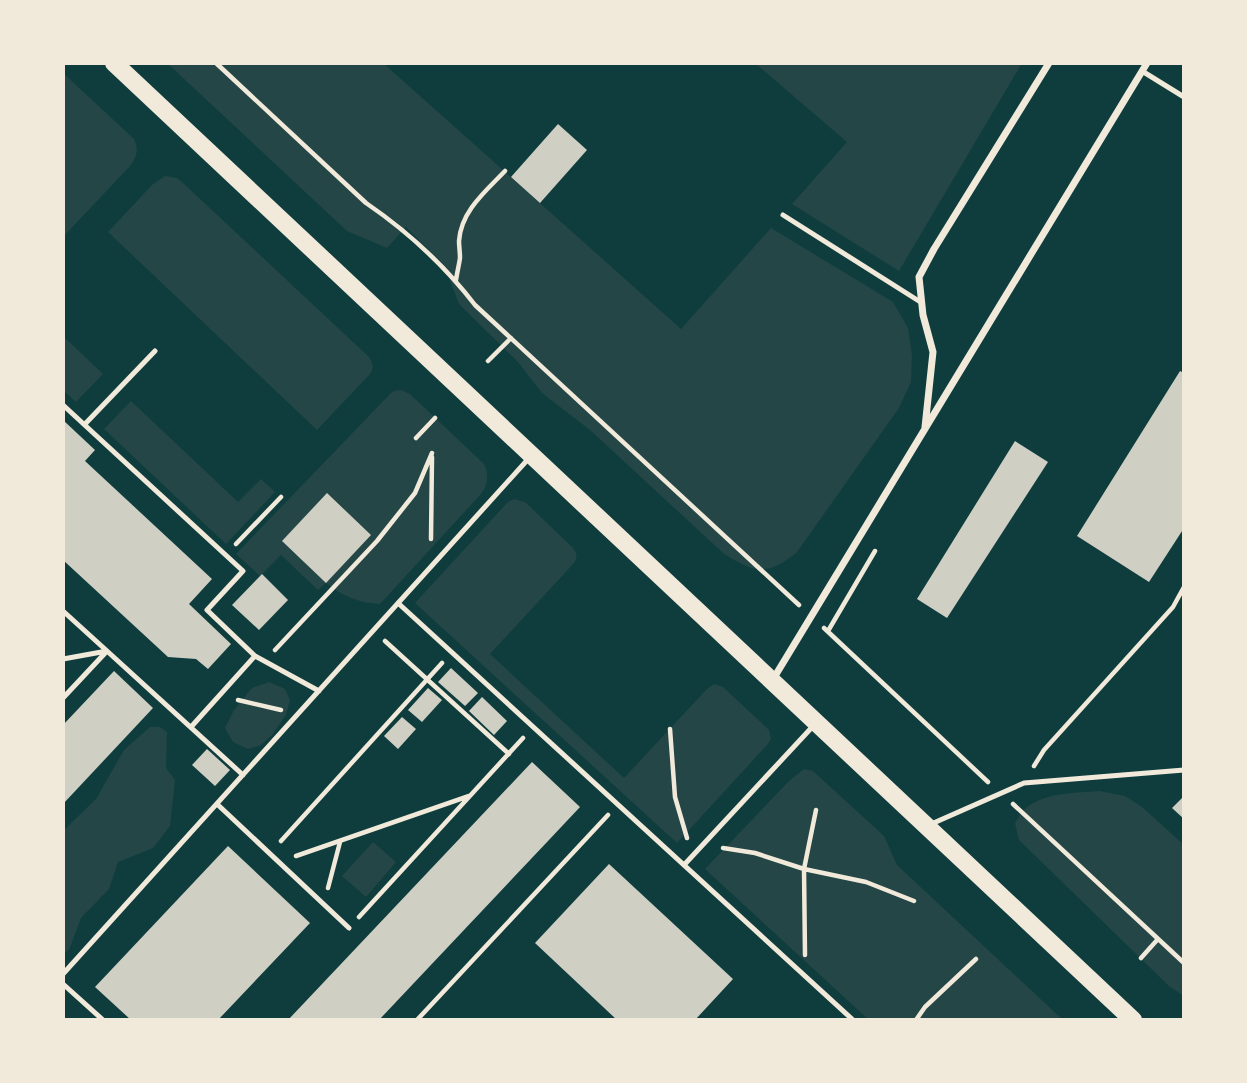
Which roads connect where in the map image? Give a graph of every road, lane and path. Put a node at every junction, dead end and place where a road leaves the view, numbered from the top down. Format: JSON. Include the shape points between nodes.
{"nodes":[{"id":1,"x":114,"y":63,"type":"edge"},
{"id":2,"x":216,"y":63,"type":"edge"},
{"id":3,"x":1049,"y":63,"type":"edge"},
{"id":4,"x":1147,"y":63,"type":"edge"},
{"id":5,"x":1142,"y":71,"type":"junction"},
{"id":6,"x":1184,"y":97,"type":"edge"},
{"id":7,"x":505,"y":171,"type":"dead end"},
{"id":8,"x":783,"y":215,"type":"dead end"},
{"id":9,"x":456,"y":280,"type":"junction"},
{"id":10,"x":922,"y":303,"type":"junction"},
{"id":11,"x":510,"y":338,"type":"junction"},
{"id":12,"x":155,"y":351,"type":"dead end"},
{"id":13,"x":488,"y":361,"type":"dead end"},
{"id":14,"x":63,"y":405,"type":"edge"},
{"id":15,"x":435,"y":418,"type":"dead end"},
{"id":16,"x":85,"y":425,"type":"junction"},
{"id":17,"x":925,"y":429,"type":"junction"},
{"id":18,"x":416,"y":439,"type":"dead end"},
{"id":19,"x":531,"y":456,"type":"junction"},
{"id":20,"x":281,"y":497,"type":"dead end"},
{"id":21,"x":226,"y":555,"type":"junction"},
{"id":22,"x":431,"y":567,"type":"junction"},
{"id":23,"x":1184,"y":587,"type":"edge"},
{"id":24,"x":398,"y":603,"type":"junction"},
{"id":25,"x":63,"y":611,"type":"edge"},
{"id":26,"x":811,"y":617,"type":"junction"},
{"id":27,"x":374,"y":631,"type":"junction"},
{"id":28,"x":107,"y":651,"type":"junction"},
{"id":29,"x":452,"y":652,"type":"junction"},
{"id":30,"x":256,"y":656,"type":"junction"},
{"id":31,"x":63,"y":659,"type":"edge"},
{"id":32,"x":265,"y":661,"type":"junction"},
{"id":33,"x":427,"y":680,"type":"junction"},
{"id":34,"x":772,"y":681,"type":"junction"},
{"id":35,"x":319,"y":691,"type":"junction"},
{"id":36,"x":220,"y":696,"type":"junction"},
{"id":37,"x":63,"y":698,"type":"edge"},
{"id":38,"x":299,"y":714,"type":"junction"},
{"id":39,"x":816,"y":723,"type":"junction"},
{"id":40,"x":191,"y":727,"type":"junction"},
{"id":41,"x":533,"y":727,"type":"junction"},
{"id":42,"x":670,"y":729,"type":"dead end"},
{"id":43,"x":509,"y":754,"type":"junction"},
{"id":44,"x":1184,"y":770,"type":"edge"},
{"id":45,"x":243,"y":775,"type":"junction"},
{"id":46,"x":1024,"y":783,"type":"junction"},
{"id":47,"x":1000,"y":793,"type":"junction"},
{"id":48,"x":470,"y":796,"type":"junction"},
{"id":49,"x":217,"y":804,"type":"junction"},
{"id":50,"x":618,"y":804,"type":"junction"},
{"id":51,"x":816,"y":810,"type":"dead end"},
{"id":52,"x":927,"y":826,"type":"junction"},
{"id":53,"x":340,"y":841,"type":"junction"},
{"id":54,"x":703,"y":845,"type":"junction"},
{"id":55,"x":270,"y":854,"type":"junction"},
{"id":56,"x":692,"y":857,"type":"junction"},
{"id":57,"x":278,"y":862,"type":"junction"},
{"id":58,"x":684,"y":865,"type":"junction"},
{"id":59,"x":803,"y":869,"type":"junction"},
{"id":60,"x":914,"y":901,"type":"dead end"},
{"id":61,"x":324,"y":904,"type":"junction"},
{"id":62,"x":349,"y":928,"type":"joint"},
{"id":63,"x":1158,"y":939,"type":"junction"},
{"id":64,"x":976,"y":958,"type":"dead end"},
{"id":65,"x":1141,"y":958,"type":"dead end"},
{"id":66,"x":1184,"y":963,"type":"edge"},
{"id":67,"x":63,"y":974,"type":"edge"},
{"id":68,"x":806,"y":976,"type":"junction"},
{"id":69,"x":63,"y":984,"type":"edge"},
{"id":70,"x":103,"y":1020,"type":"edge"},
{"id":71,"x":417,"y":1020,"type":"edge"},
{"id":72,"x":853,"y":1020,"type":"edge"},
{"id":73,"x":916,"y":1020,"type":"edge"},
{"id":74,"x":1133,"y":1020,"type":"edge"}],
"edges":[{"from":1,"to":19,"type":"main road"},
{"from":2,"to":9,"type":"path"},
{"from":3,"to":10,"type":"street","via":[[919,277]]},
{"from":4,"to":5,"type":"street"},
{"from":5,"to":6,"type":"lane"},
{"from":5,"to":17,"type":"street"},
{"from":7,"to":9,"type":"path","via":[[467,215],[461,229]]},
{"from":8,"to":10,"type":"lane"},
{"from":9,"to":11,"type":"path"},
{"from":10,"to":17,"type":"street","via":[[933,352]]},
{"from":11,"to":13,"type":"path"},
{"from":11,"to":26,"type":"path"},
{"from":12,"to":16,"type":"lane"},
{"from":14,"to":16,"type":"lane"},
{"from":15,"to":18,"type":"path"},
{"from":16,"to":21,"type":"lane"},
{"from":17,"to":26,"type":"street"},
{"from":19,"to":22,"type":"lane"},
{"from":19,"to":34,"type":"main road"},
{"from":20,"to":21,"type":"path"},
{"from":21,"to":30,"type":"lane","via":[[243,571],[207,610]]},
{"from":22,"to":24,"type":"lane"},
{"from":22,"to":32,"type":"path","via":[[432,453],[415,493],[334,589]]},
{"from":23,"to":46,"type":"path","via":[[1173,607],[1044,750]]},
{"from":24,"to":27,"type":"lane"},
{"from":24,"to":29,"type":"lane"},
{"from":25,"to":28,"type":"lane"},
{"from":26,"to":34,"type":"street"},
{"from":26,"to":47,"type":"path"},
{"from":27,"to":33,"type":"path"},
{"from":27,"to":35,"type":"lane"},
{"from":28,"to":31,"type":"lane"},
{"from":28,"to":37,"type":"lane"},
{"from":28,"to":40,"type":"lane"},
{"from":29,"to":33,"type":"path"},
{"from":29,"to":41,"type":"lane"},
{"from":30,"to":32,"type":"lane"},
{"from":30,"to":36,"type":"lane"},
{"from":32,"to":35,"type":"lane"},
{"from":33,"to":43,"type":"path"},
{"from":33,"to":55,"type":"path"},
{"from":34,"to":39,"type":"main road"},
{"from":35,"to":38,"type":"lane"},
{"from":36,"to":38,"type":"path"},
{"from":36,"to":40,"type":"lane"},
{"from":38,"to":45,"type":"lane"},
{"from":39,"to":52,"type":"main road"},
{"from":39,"to":54,"type":"lane"},
{"from":40,"to":45,"type":"lane"},
{"from":41,"to":43,"type":"path"},
{"from":41,"to":50,"type":"lane"},
{"from":42,"to":56,"type":"path","via":[[675,797]]},
{"from":43,"to":48,"type":"path"},
{"from":44,"to":46,"type":"lane"},
{"from":45,"to":49,"type":"lane"},
{"from":46,"to":47,"type":"lane"},
{"from":47,"to":52,"type":"lane"},
{"from":47,"to":63,"type":"path"},
{"from":48,"to":53,"type":"path"},
{"from":48,"to":62,"type":"path"},
{"from":49,"to":55,"type":"lane"},
{"from":49,"to":67,"type":"lane"},
{"from":50,"to":58,"type":"lane"},
{"from":50,"to":71,"type":"path"},
{"from":51,"to":59,"type":"path"},
{"from":52,"to":74,"type":"main road"},
{"from":53,"to":57,"type":"path"},
{"from":53,"to":61,"type":"path"},
{"from":54,"to":56,"type":"lane"},
{"from":54,"to":59,"type":"path","via":[[755,853]]},
{"from":55,"to":57,"type":"lane"},
{"from":56,"to":58,"type":"lane"},
{"from":57,"to":61,"type":"lane"},
{"from":58,"to":68,"type":"lane"},
{"from":59,"to":60,"type":"path","via":[[866,882]]},
{"from":59,"to":68,"type":"path"},
{"from":61,"to":62,"type":"lane"},
{"from":63,"to":65,"type":"path"},
{"from":63,"to":66,"type":"path"},
{"from":64,"to":73,"type":"path"},
{"from":68,"to":72,"type":"lane"},
{"from":69,"to":70,"type":"lane"}]}
